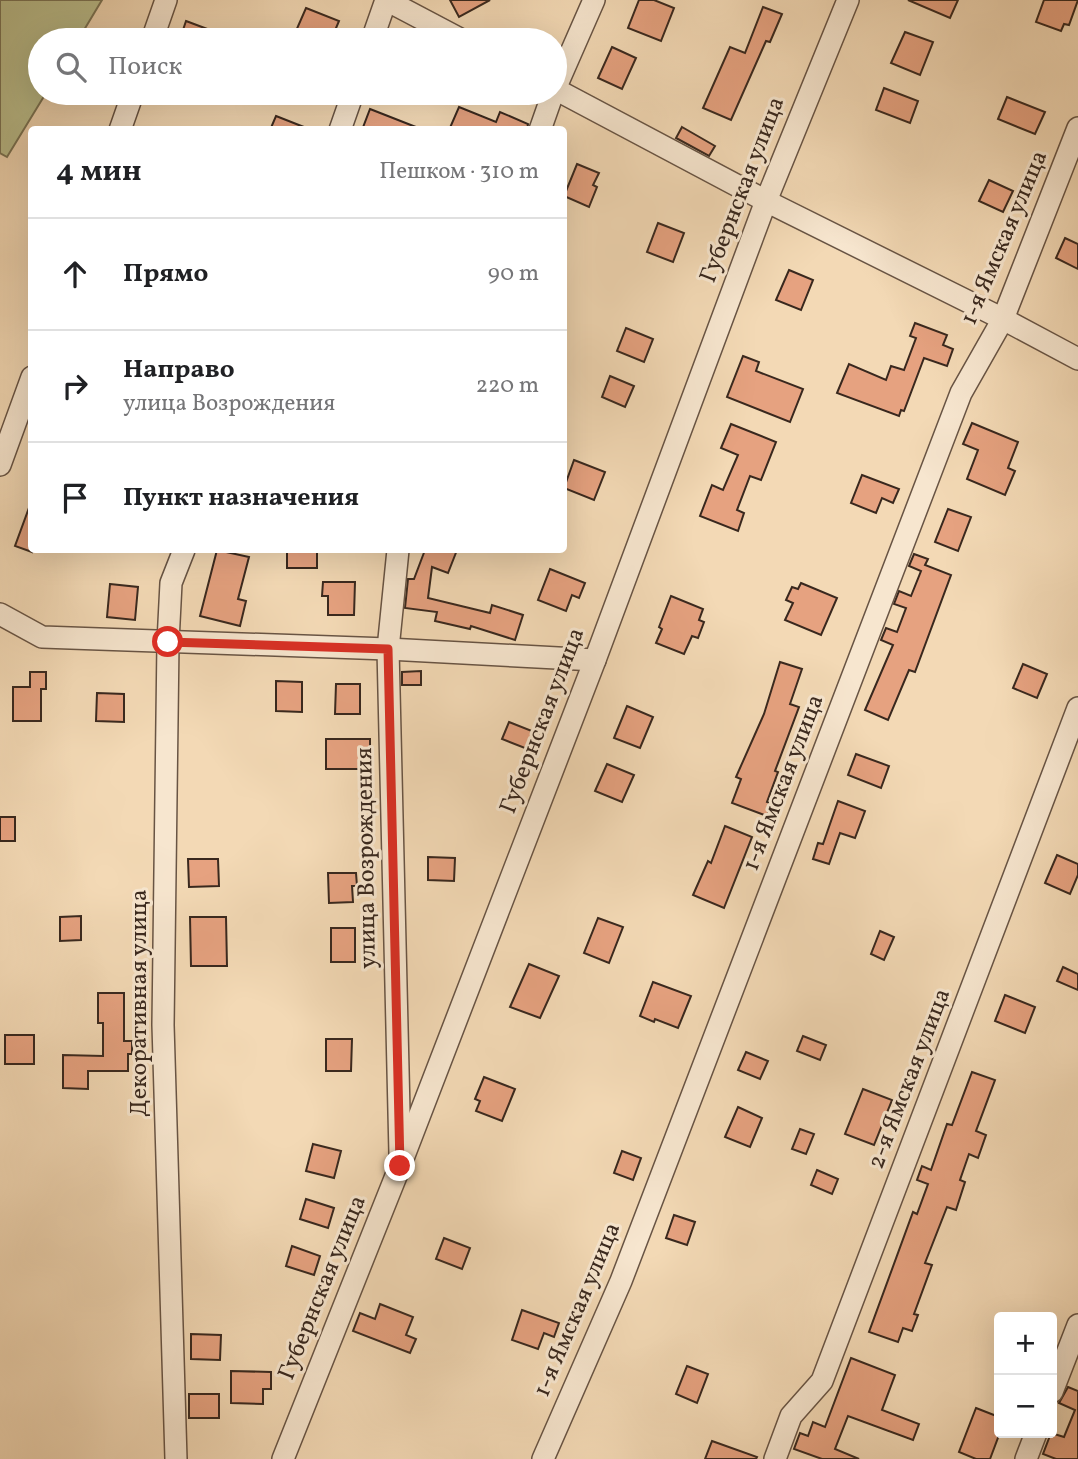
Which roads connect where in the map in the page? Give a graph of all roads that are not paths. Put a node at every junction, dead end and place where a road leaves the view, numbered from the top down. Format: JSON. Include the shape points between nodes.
{"nodes":[{"id":1,"x":166,"y":0,"type":"edge"},
{"id":2,"x":386,"y":0,"type":"edge"},
{"id":3,"x":594,"y":0,"type":"edge"},
{"id":4,"x":848,"y":0,"type":"edge"},
{"id":5,"x":156,"y":28,"type":"edge"},
{"id":6,"x":376,"y":28,"type":"edge"},
{"id":7,"x":439,"y":28,"type":"edge"},
{"id":8,"x":567,"y":61,"type":"edge"},
{"id":9,"x":567,"y":97,"type":"edge"},
{"id":10,"x":129,"y":105,"type":"edge"},
{"id":11,"x":349,"y":105,"type":"edge"},
{"id":12,"x":549,"y":105,"type":"edge"},
{"id":13,"x":121,"y":126,"type":"edge"},
{"id":14,"x":341,"y":126,"type":"edge"},
{"id":15,"x":541,"y":126,"type":"edge"},
{"id":16,"x":1078,"y":128,"type":"edge"},
{"id":17,"x":766,"y":201,"type":"junction"},
{"id":18,"x":1003,"y":319,"type":"junction"},
{"id":19,"x":1078,"y":359,"type":"edge"},
{"id":20,"x":28,"y":388,"type":"edge"},
{"id":21,"x":0,"y":466,"type":"edge"},
{"id":22,"x":183,"y":553,"type":"edge"},
{"id":23,"x":398,"y":553,"type":"edge"},
{"id":24,"x":0,"y":614,"type":"edge"},
{"id":25,"x":168,"y":642,"type":"junction"},
{"id":26,"x":388,"y":649,"type":"junction"},
{"id":27,"x":596,"y":660,"type":"junction"},
{"id":28,"x":1078,"y":708,"type":"edge"},
{"id":29,"x":400,"y":1166,"type":"junction"},
{"id":30,"x":1078,"y":1325,"type":"edge"},
{"id":31,"x":1057,"y":1379,"type":"edge"},
{"id":32,"x":1034,"y":1438,"type":"edge"},
{"id":33,"x":177,"y":1459,"type":"edge"},
{"id":34,"x":283,"y":1459,"type":"edge"},
{"id":35,"x":543,"y":1459,"type":"edge"},
{"id":36,"x":775,"y":1459,"type":"edge"},
{"id":37,"x":1026,"y":1459,"type":"edge"}],
"edges":[{"from":1,"to":5,"type":"street"},
{"from":2,"to":6,"type":"street"},
{"from":2,"to":7,"type":"street"},
{"from":3,"to":8,"type":"street"},
{"from":4,"to":17,"type":"street","name":"Губернская улица"},
{"from":9,"to":17,"type":"street"},
{"from":10,"to":13,"type":"street"},
{"from":11,"to":14,"type":"street"},
{"from":12,"to":15,"type":"street"},
{"from":16,"to":18,"type":"street","name":"1-я Ямская улица"},
{"from":17,"to":18,"type":"street"},
{"from":17,"to":27,"type":"street","name":"Губернская улица"},
{"from":18,"to":19,"type":"street"},
{"from":18,"to":35,"type":"street","name":"1-я Ямская улица","via":[[961,393],[621,1280]]},
{"from":20,"to":21,"type":"street"},
{"from":22,"to":25,"type":"street","name":"Декоративная улица","via":[[172,583]]},
{"from":23,"to":26,"type":"street","name":"улица Возрождения"},
{"from":24,"to":25,"type":"street","via":[[42,637]]},
{"from":25,"to":26,"type":"street"},
{"from":25,"to":33,"type":"street","name":"Декоративная улица","via":[[163,1025]]},
{"from":26,"to":27,"type":"street"},
{"from":26,"to":29,"type":"street","name":"улица Возрождения"},
{"from":27,"to":29,"type":"street","name":"Губернская улица"},
{"from":28,"to":36,"type":"street","name":"2-я Ямская улица","via":[[822,1381],[791,1416]]},
{"from":29,"to":34,"type":"street","name":"Губернская улица"},
{"from":30,"to":31,"type":"street"},
{"from":32,"to":37,"type":"street"}]}
